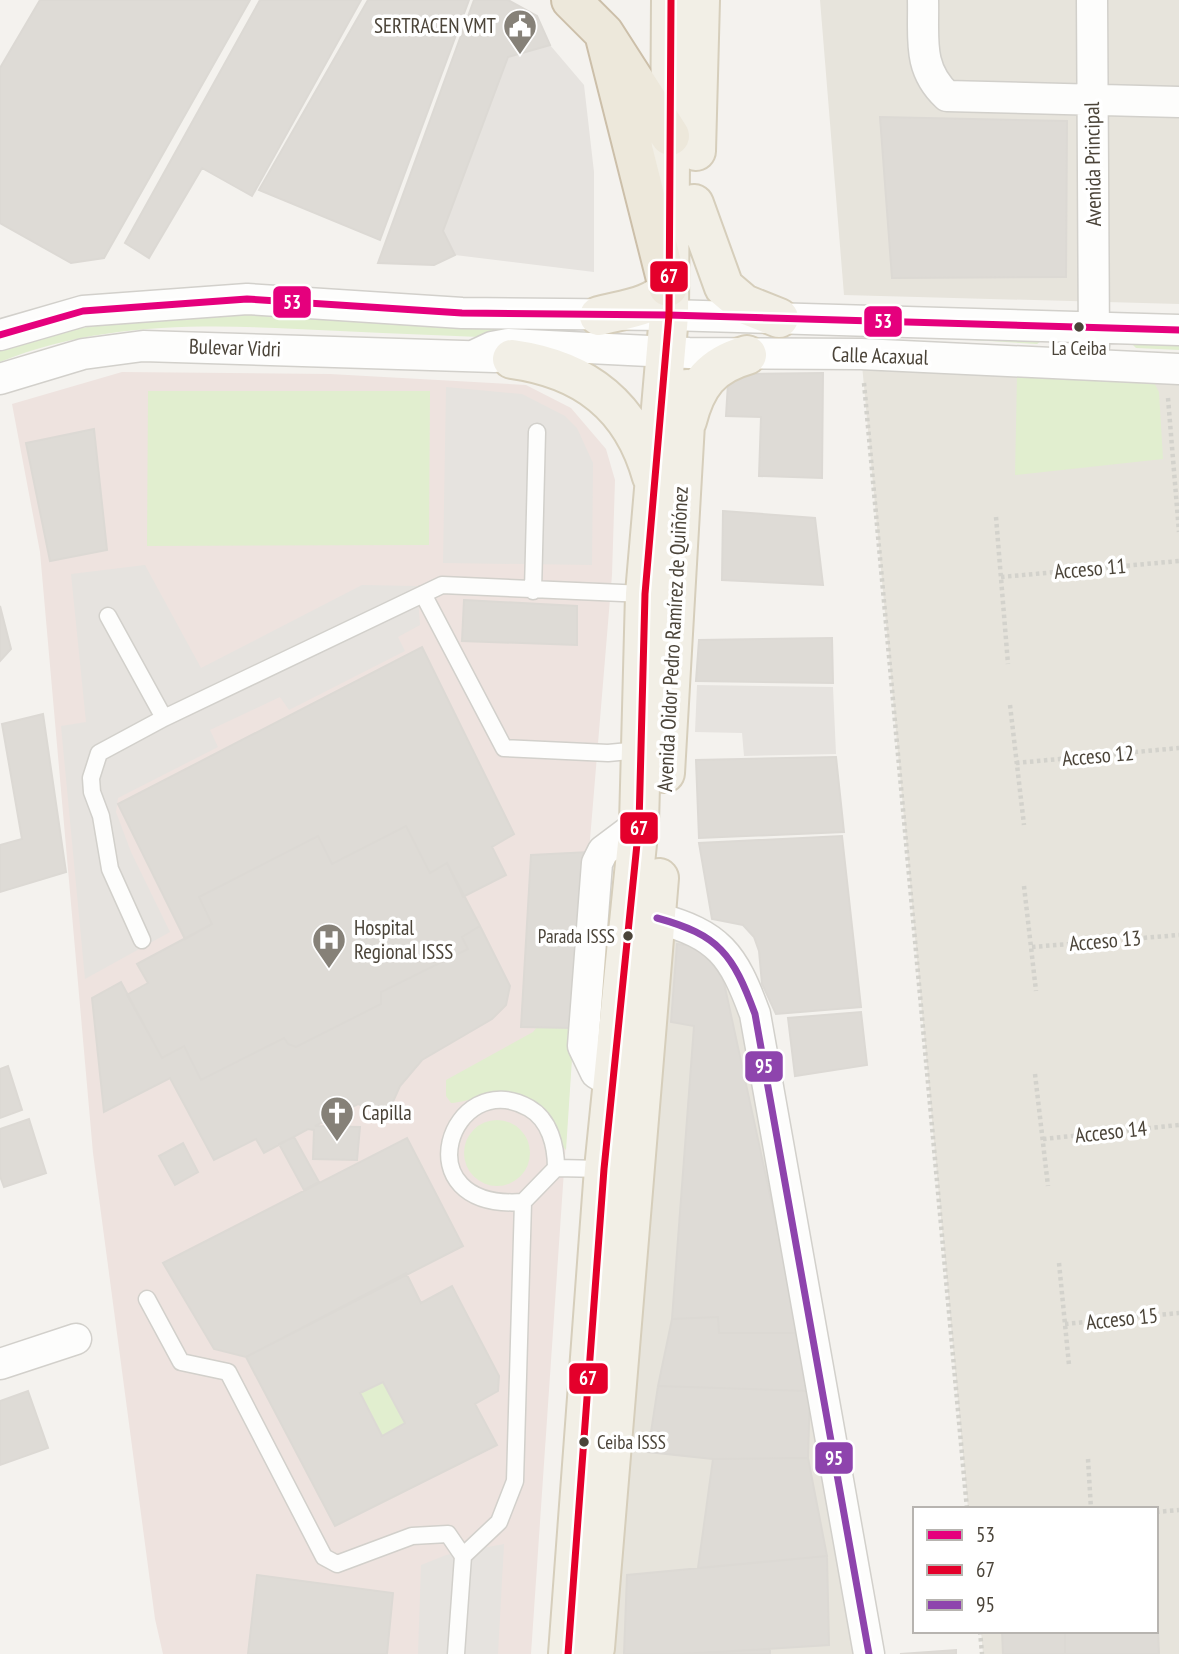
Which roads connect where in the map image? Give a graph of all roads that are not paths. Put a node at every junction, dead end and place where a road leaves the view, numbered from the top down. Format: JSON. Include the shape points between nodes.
{"nodes":[{"id":1,"x":571,"y":0,"type":"edge"},
{"id":2,"x":671,"y":0,"type":"edge"},
{"id":3,"x":700,"y":0,"type":"edge"},
{"id":4,"x":923,"y":0,"type":"edge"},
{"id":5,"x":1091,"y":0,"type":"edge"},
{"id":6,"x":604,"y":33,"type":"junction"},
{"id":7,"x":1092,"y":101,"type":"junction"},
{"id":8,"x":1179,"y":102,"type":"edge"},
{"id":9,"x":670,"y":136,"type":"junction"},
{"id":10,"x":694,"y":204,"type":"junction"},
{"id":11,"x":599,"y":316,"type":"joint"},
{"id":12,"x":779,"y":318,"type":"junction"},
{"id":13,"x":676,"y":325,"type":"junction"},
{"id":14,"x":1094,"y":327,"type":"junction"},
{"id":15,"x":1179,"y":330,"type":"edge"},
{"id":16,"x":0,"y":335,"type":"edge"},
{"id":17,"x":747,"y":355,"type":"junction"},
{"id":18,"x":494,"y":357,"type":"junction"},
{"id":19,"x":1094,"y":366,"type":"junction"},
{"id":20,"x":1173,"y":369,"type":"edge"},
{"id":21,"x":0,"y":379,"type":"edge"},
{"id":22,"x":537,"y":432,"type":"dead end"},
{"id":23,"x":685,"y":433,"type":"junction"},
{"id":24,"x":654,"y":483,"type":"junction"},
{"id":25,"x":533,"y":591,"type":"junction"},
{"id":26,"x":424,"y":594,"type":"junction"},
{"id":27,"x":645,"y":594,"type":"junction"},
{"id":28,"x":107,"y":616,"type":"dead end"},
{"id":29,"x":164,"y":718,"type":"junction"},
{"id":30,"x":640,"y":750,"type":"junction"},
{"id":31,"x":657,"y":918,"type":"junction"},
{"id":32,"x":142,"y":940,"type":"dead end"},
{"id":33,"x":556,"y":1168,"type":"junction"},
{"id":34,"x":604,"y":1169,"type":"junction"},
{"id":35,"x":523,"y":1202,"type":"junction"},
{"id":36,"x":146,"y":1298,"type":"dead end"},
{"id":37,"x":76,"y":1339,"type":"dead end"},
{"id":38,"x":0,"y":1364,"type":"edge"},
{"id":39,"x":463,"y":1556,"type":"junction"},
{"id":40,"x":456,"y":1654,"type":"edge"},
{"id":41,"x":568,"y":1654,"type":"edge"},
{"id":42,"x":595,"y":1654,"type":"edge"},
{"id":43,"x":869,"y":1654,"type":"edge"}],
"edges":[{"from":1,"to":6,"type":"highway"},
{"from":2,"to":9,"type":"main road"},
{"from":3,"to":10,"type":"main road","name":"Avenida Oidor Pedro Ramírez de Quiñónez"},
{"from":4,"to":7,"type":"street","via":[[927,71],[947,96]]},
{"from":5,"to":7,"type":"street","name":"Avenida Principal"},
{"from":6,"to":9,"type":"highway"},
{"from":6,"to":13,"type":"highway"},
{"from":7,"to":8,"type":"street"},
{"from":7,"to":14,"type":"street","name":"Avenida Principal"},
{"from":9,"to":13,"type":"main road"},
{"from":10,"to":12,"type":"main road","via":[[724,286],[744,304]]},
{"from":10,"to":13,"type":"main road","name":"Avenida Oidor Pedro Ramírez de Quiñónez"},
{"from":11,"to":13,"type":"main road","via":[[649,302]]},
{"from":11,"to":16,"type":"street","via":[[462,313],[247,299],[83,311]]},
{"from":12,"to":13,"type":"street","name":"Calle Acaxual"},
{"from":12,"to":14,"type":"street","name":"Calle Acaxual"},
{"from":13,"to":17,"type":"street","name":"Calle Acaxual"},
{"from":13,"to":18,"type":"street","name":"Bulevar Vidri","via":[[508,344],[492,347]]},
{"from":13,"to":23,"type":"main road","name":"Avenida Oidor Pedro Ramírez de Quiñónez"},
{"from":13,"to":24,"type":"main road","name":"Avenida Oidor Pedro Ramírez de Quiñónez"},
{"from":14,"to":15,"type":"street","name":"Calle Acaxual"},
{"from":14,"to":19,"type":"street"},
{"from":17,"to":19,"type":"street","name":"Calle Acaxual","via":[[861,354]]},
{"from":17,"to":23,"type":"main road","via":[[726,361],[699,386]]},
{"from":18,"to":21,"type":"street","name":"Bulevar Vidri","via":[[143,346],[83,354]]},
{"from":18,"to":24,"type":"main road","via":[[571,373],[600,392],[636,436]]},
{"from":19,"to":20,"type":"street","name":"Calle Acaxual"},
{"from":22,"to":25,"type":"lane"},
{"from":23,"to":31,"type":"main road","name":"Avenida Oidor Pedro Ramírez de Quiñónez"},
{"from":24,"to":27,"type":"main road","name":"Avenida Oidor Pedro Ramírez de Quiñónez"},
{"from":25,"to":26,"type":"lane","via":[[442,585]]},
{"from":25,"to":27,"type":"lane"},
{"from":26,"to":29,"type":"lane"},
{"from":26,"to":30,"type":"lane","via":[[504,748]]},
{"from":27,"to":30,"type":"main road","name":"Avenida Oidor Pedro Ramírez de Quiñónez"},
{"from":28,"to":29,"type":"lane"},
{"from":29,"to":32,"type":"lane","via":[[99,753],[91,778],[110,869]]},
{"from":30,"to":34,"type":"main road","name":"Avenida Oidor Pedro Ramírez de Quiñónez","via":[[639,824]]},
{"from":31,"to":42,"type":"main road","name":"Avenida Oidor Pedro Ramírez de Quiñónez"},
{"from":31,"to":43,"type":"street","via":[[709,937],[743,983],[755,1014]]},
{"from":33,"to":34,"type":"lane"},
{"from":33,"to":35,"type":"lane"},
{"from":33,"to":35,"type":"lane","via":[[550,1131],[538,1113],[522,1104],[494,1099],[472,1108],[454,1126],[449,1152],[453,1174],[473,1197],[497,1204]]},
{"from":34,"to":41,"type":"main road","name":"Avenida Oidor Pedro Ramírez de Quiñónez"},
{"from":35,"to":39,"type":"lane","via":[[516,1481],[499,1522]]},
{"from":36,"to":39,"type":"lane","via":[[181,1362],[228,1372],[324,1557],[337,1564],[412,1536],[448,1534]]},
{"from":37,"to":38,"type":"street"},
{"from":39,"to":40,"type":"lane"}]}
